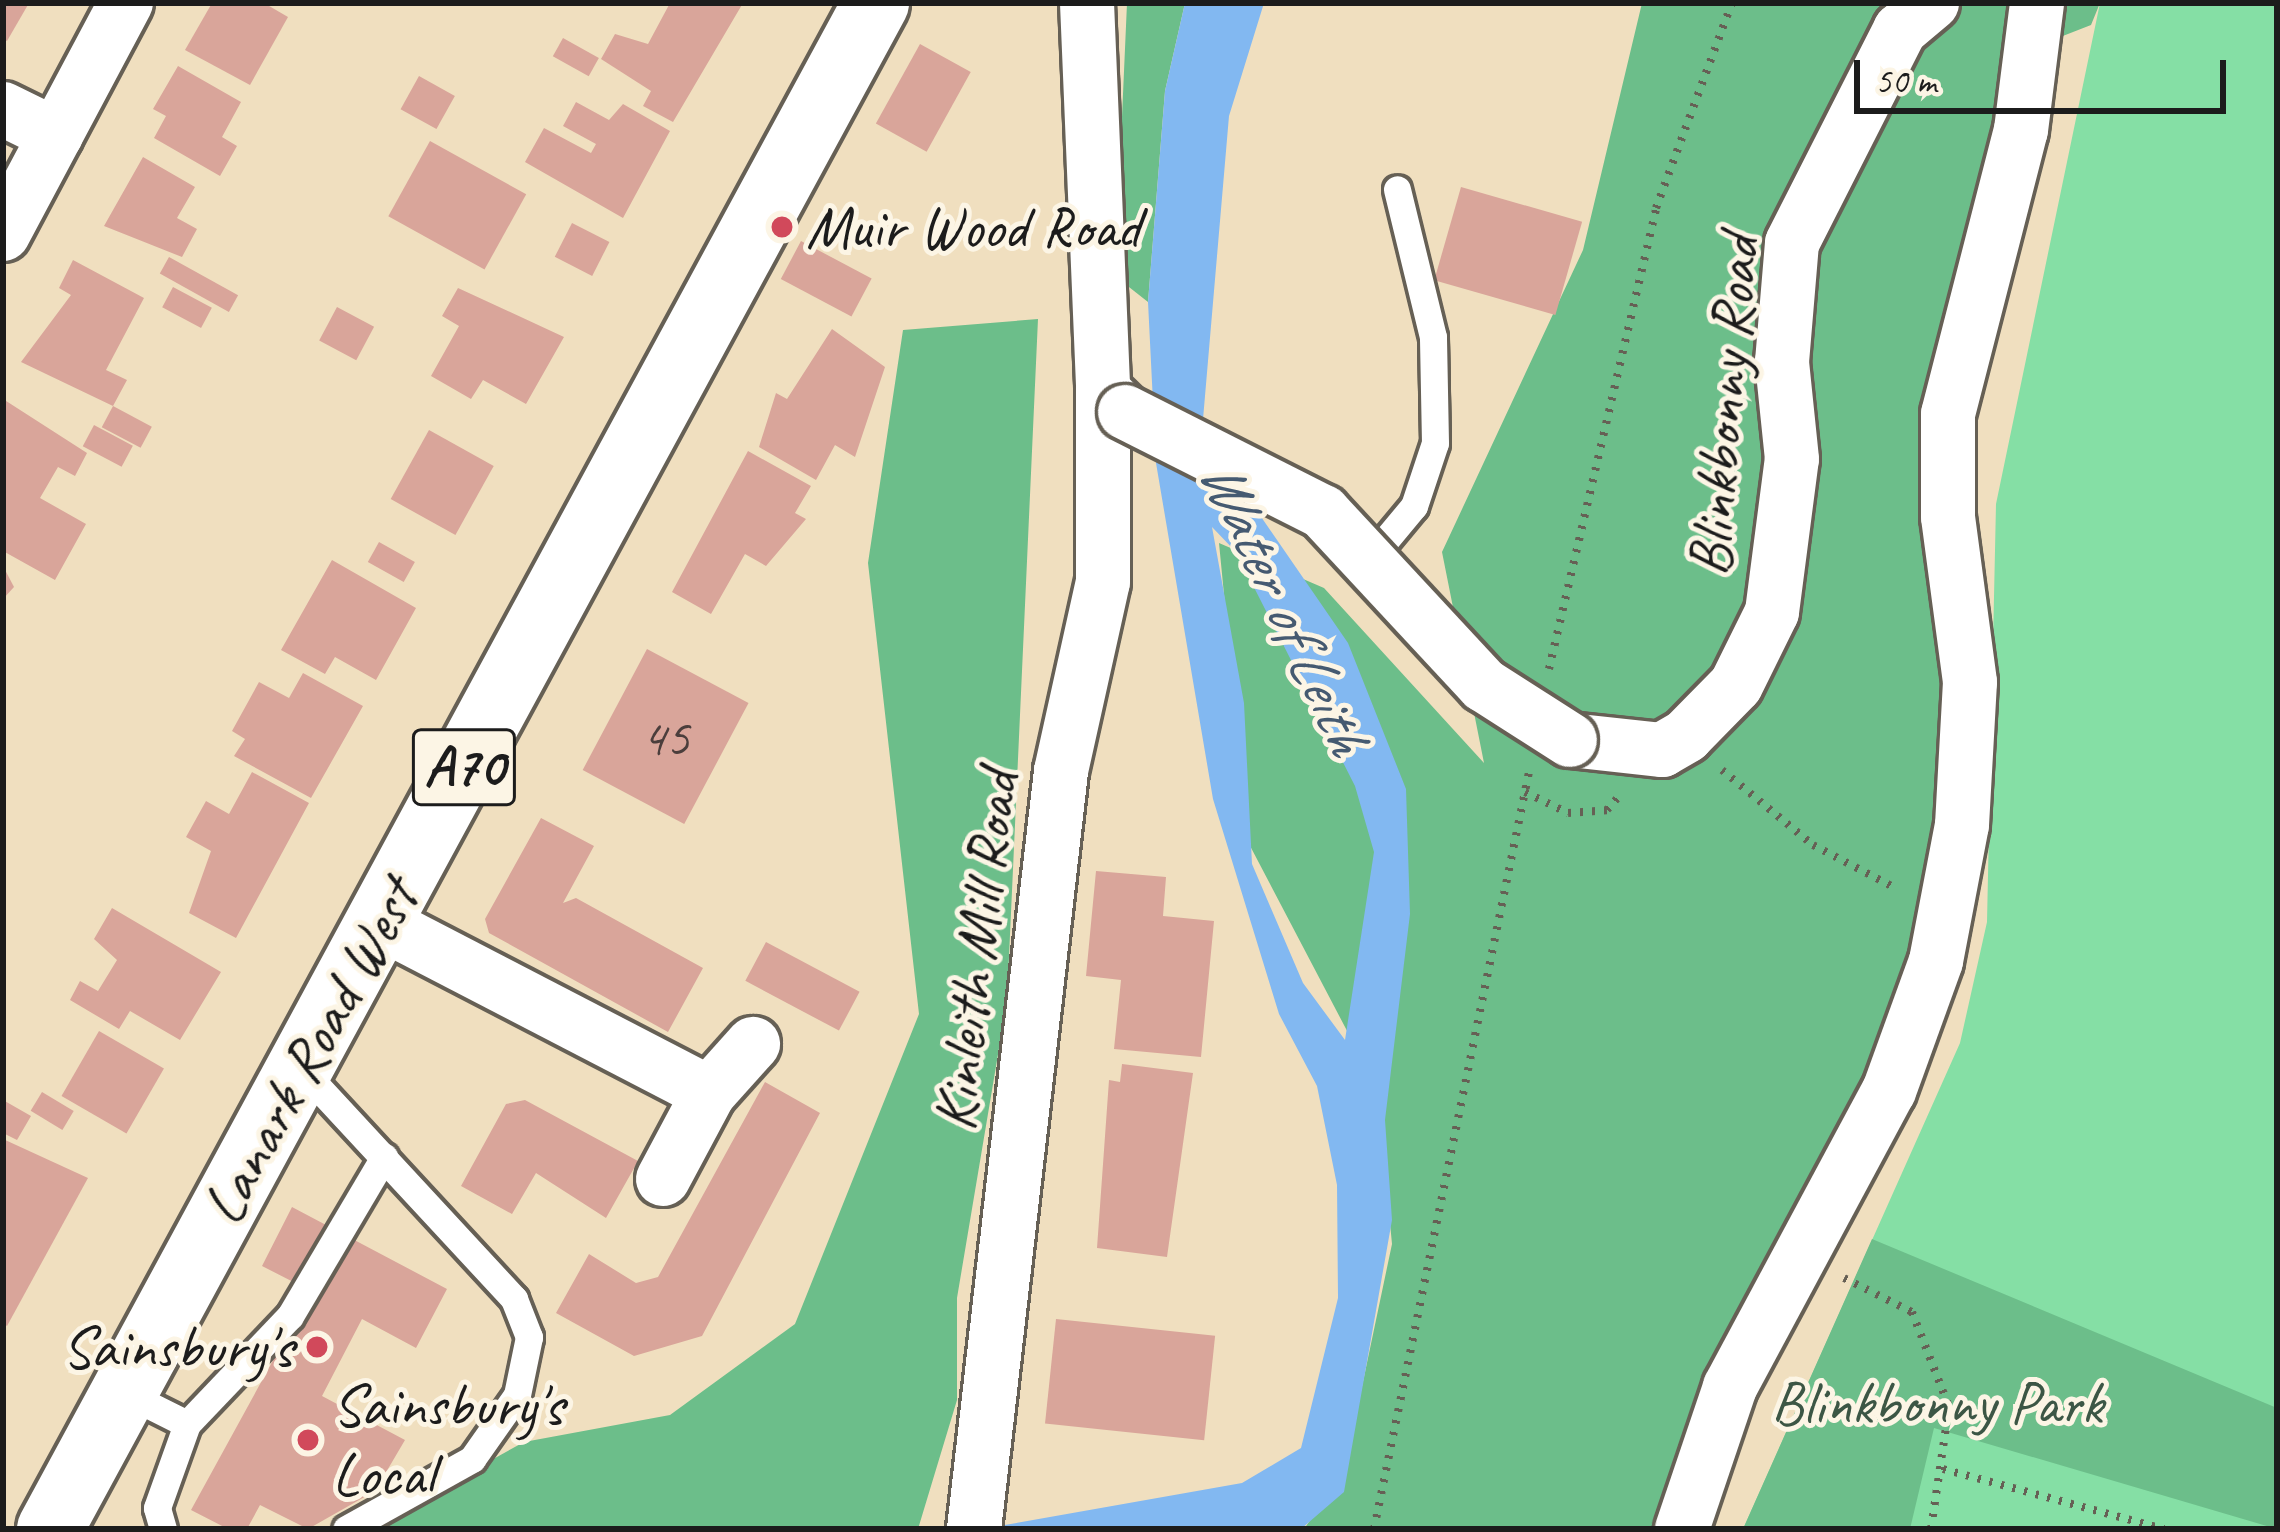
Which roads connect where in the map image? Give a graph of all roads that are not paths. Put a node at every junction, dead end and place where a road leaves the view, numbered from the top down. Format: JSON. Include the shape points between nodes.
{"nodes":[{"id":1,"x":126,"y":3,"type":"edge"},
{"id":2,"x":876,"y":3,"type":"edge"},
{"id":3,"x":1087,"y":3,"type":"edge"},
{"id":4,"x":1932,"y":3,"type":"edge"},
{"id":5,"x":2037,"y":3,"type":"edge"},
{"id":6,"x":3,"y":109,"type":"edge"},
{"id":7,"x":56,"y":135,"type":"junction"},
{"id":8,"x":1397,"y":189,"type":"dead end"},
{"id":9,"x":3,"y":234,"type":"edge"},
{"id":10,"x":1114,"y":402,"type":"junction"},
{"id":11,"x":1370,"y":560,"type":"junction"},
{"id":12,"x":380,"y":923,"type":"junction"},
{"id":13,"x":753,"y":1044,"type":"dead end"},
{"id":14,"x":303,"y":1072,"type":"junction"},
{"id":15,"x":709,"y":1093,"type":"junction"},
{"id":16,"x":384,"y":1157,"type":"junction"},
{"id":17,"x":662,"y":1179,"type":"dead end"},
{"id":18,"x":125,"y":1393,"type":"junction"},
{"id":19,"x":187,"y":1424,"type":"junction"},
{"id":20,"x":50,"y":1529,"type":"edge"},
{"id":21,"x":164,"y":1529,"type":"edge"},
{"id":22,"x":346,"y":1529,"type":"edge"},
{"id":23,"x":974,"y":1529,"type":"edge"},
{"id":24,"x":1682,"y":1529,"type":"edge"}],
"edges":[{"from":1,"to":7,"type":"street"},
{"from":2,"to":12,"type":"main road","name":"Lanark Road West","number":"A70"},
{"from":3,"to":10,"type":"street"},
{"from":4,"to":11,"type":"street","name":"Blinkbonny Road","bridge":true,"via":[[1900,30],[1792,243],[1782,362],[1792,459],[1772,612],[1736,685],[1686,736],[1662,750],[1570,740],[1484,685]]},
{"from":5,"to":24,"type":"street","via":[[2021,130],[1948,414],[1948,517],[1970,682],[1946,915],[1889,1091],[1730,1387]]},
{"from":6,"to":7,"type":"street"},
{"from":7,"to":9,"type":"street"},
{"from":8,"to":11,"type":"lane","via":[[1433,338],[1435,443],[1414,506]]},
{"from":10,"to":11,"type":"street","bridge":true,"via":[[1279,484]]},
{"from":10,"to":23,"type":"street","name":"Kinleith Mill Road","via":[[1103,582],[1061,771]]},
{"from":12,"to":14,"type":"main road","name":"Lanark Road West","number":"A70"},
{"from":12,"to":15,"type":"street"},
{"from":13,"to":15,"type":"street"},
{"from":14,"to":16,"type":"lane"},
{"from":14,"to":18,"type":"main road","name":"Lanark Road West","number":"A70"},
{"from":15,"to":17,"type":"street"},
{"from":16,"to":19,"type":"lane","via":[[290,1316]]},
{"from":16,"to":22,"type":"lane","via":[[514,1299],[529,1337],[517,1396],[472,1459]]},
{"from":18,"to":19,"type":"lane"},
{"from":18,"to":20,"type":"main road","name":"Lanark Road West","number":"A70"},
{"from":19,"to":21,"type":"lane","via":[[157,1508]]}]}
